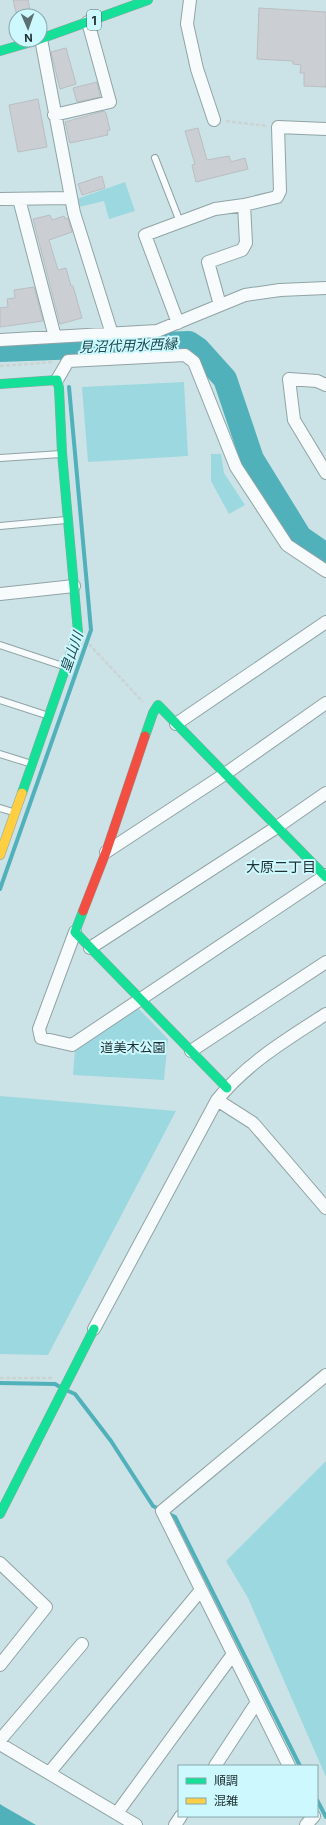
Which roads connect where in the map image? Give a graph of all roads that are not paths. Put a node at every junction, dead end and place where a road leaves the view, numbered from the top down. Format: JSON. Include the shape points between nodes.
{"nodes":[{"id":1,"x":148,"y":0,"type":"edge"},
{"id":2,"x":190,"y":0,"type":"edge"},
{"id":3,"x":88,"y":22,"type":"junction"},
{"id":4,"x":48,"y":36,"type":"edge"},
{"id":5,"x":10,"y":48,"type":"edge"},
{"id":6,"x":41,"y":48,"type":"edge"},
{"id":7,"x":0,"y":51,"type":"edge"},
{"id":8,"x":54,"y":115,"type":"junction"},
{"id":9,"x":214,"y":120,"type":"road end"},
{"id":10,"x":326,"y":129,"type":"edge"},
{"id":11,"x":155,"y":158,"type":"dead end"},
{"id":12,"x":70,"y":198,"type":"junction"},
{"id":13,"x":0,"y":199,"type":"edge"},
{"id":14,"x":19,"y":199,"type":"junction"},
{"id":15,"x":244,"y":205,"type":"junction"},
{"id":16,"x":180,"y":222,"type":"junction"},
{"id":17,"x":326,"y":288,"type":"edge"},
{"id":18,"x":220,"y":305,"type":"junction"},
{"id":19,"x":178,"y":323,"type":"junction"},
{"id":20,"x":112,"y":334,"type":"junction"},
{"id":21,"x":55,"y":337,"type":"junction"},
{"id":22,"x":0,"y":340,"type":"edge"},
{"id":23,"x":57,"y":380,"type":"junction"},
{"id":24,"x":0,"y":384,"type":"edge"},
{"id":25,"x":326,"y":385,"type":"edge"},
{"id":26,"x":62,"y":453,"type":"junction"},
{"id":27,"x":0,"y":458,"type":"edge"},
{"id":28,"x":326,"y":473,"type":"edge"},
{"id":29,"x":68,"y":520,"type":"junction"},
{"id":30,"x":0,"y":526,"type":"edge"},
{"id":31,"x":326,"y":571,"type":"edge"},
{"id":32,"x":74,"y":586,"type":"junction"},
{"id":33,"x":0,"y":594,"type":"edge"},
{"id":34,"x":326,"y":622,"type":"edge"},
{"id":35,"x":0,"y":645,"type":"edge"},
{"id":36,"x":66,"y":667,"type":"junction"},
{"id":37,"x":0,"y":700,"type":"edge"},
{"id":38,"x":326,"y":703,"type":"edge"},
{"id":39,"x":49,"y":716,"type":"junction"},
{"id":40,"x":176,"y":724,"type":"junction"},
{"id":41,"x":0,"y":754,"type":"edge"},
{"id":42,"x":32,"y":764,"type":"junction"},
{"id":43,"x":225,"y":774,"type":"junction"},
{"id":44,"x":326,"y":793,"type":"edge"},
{"id":45,"x":0,"y":808,"type":"edge"},
{"id":46,"x":15,"y":813,"type":"junction"},
{"id":47,"x":277,"y":827,"type":"junction"},
{"id":48,"x":106,"y":852,"type":"junction"},
{"id":49,"x":0,"y":855,"type":"edge"},
{"id":50,"x":326,"y":876,"type":"edge"},
{"id":51,"x":75,"y":932,"type":"junction"},
{"id":52,"x":90,"y":948,"type":"junction"},
{"id":53,"x":326,"y":962,"type":"edge"},
{"id":54,"x":140,"y":999,"type":"junction"},
{"id":55,"x":326,"y":1014,"type":"edge"},
{"id":56,"x":191,"y":1051,"type":"junction"},
{"id":57,"x":227,"y":1088,"type":"junction"},
{"id":58,"x":217,"y":1100,"type":"junction"},
{"id":59,"x":326,"y":1208,"type":"edge"},
{"id":60,"x":94,"y":1329,"type":"joint"},
{"id":61,"x":326,"y":1375,"type":"edge"},
{"id":62,"x":0,"y":1514,"type":"edge"},
{"id":63,"x":0,"y":1563,"type":"edge"},
{"id":64,"x":201,"y":1590,"type":"junction"},
{"id":65,"x":82,"y":1644,"type":"dead end"},
{"id":66,"x":233,"y":1654,"type":"junction"},
{"id":67,"x":0,"y":1664,"type":"edge"},
{"id":68,"x":257,"y":1702,"type":"junction"},
{"id":69,"x":0,"y":1740,"type":"edge"},
{"id":70,"x":0,"y":1744,"type":"edge"},
{"id":71,"x":216,"y":1765,"type":"edge"},
{"id":72,"x":288,"y":1765,"type":"edge"},
{"id":73,"x":50,"y":1773,"type":"junction"},
{"id":74,"x":117,"y":1813,"type":"junction"},
{"id":75,"x":313,"y":1817,"type":"edge"},
{"id":76,"x":136,"y":1825,"type":"edge"},
{"id":77,"x":306,"y":1825,"type":"edge"}],
"edges":[{"from":1,"to":3,"type":"street","number":"1"},
{"from":2,"to":9,"type":"street","via":[[187,24],[197,69]]},
{"from":3,"to":4,"type":"street","number":"1"},
{"from":3,"to":8,"type":"street","via":[[110,102]]},
{"from":5,"to":7,"type":"street","number":"1"},
{"from":6,"to":8,"type":"street"},
{"from":8,"to":12,"type":"street"},
{"from":10,"to":15,"type":"street","via":[[278,127],[280,191],[277,197]]},
{"from":11,"to":16,"type":"lane"},
{"from":12,"to":14,"type":"street"},
{"from":12,"to":20,"type":"street"},
{"from":13,"to":14,"type":"street"},
{"from":14,"to":21,"type":"street"},
{"from":15,"to":16,"type":"street","via":[[215,209]]},
{"from":15,"to":18,"type":"street","via":[[246,243],[242,250],[208,262]]},
{"from":16,"to":19,"type":"street","via":[[145,235]]},
{"from":17,"to":18,"type":"street","via":[[245,295]]},
{"from":18,"to":19,"type":"street"},
{"from":19,"to":20,"type":"street","via":[[157,331]]},
{"from":20,"to":21,"type":"street"},
{"from":21,"to":22,"type":"street"},
{"from":23,"to":24,"type":"street"},
{"from":23,"to":26,"type":"street"},
{"from":23,"to":31,"type":"street","via":[[68,361],[185,355],[194,362],[236,468],[287,545]]},
{"from":25,"to":28,"type":"street","via":[[317,381],[289,379],[294,420]]},
{"from":26,"to":27,"type":"lane"},
{"from":26,"to":29,"type":"street"},
{"from":29,"to":30,"type":"lane"},
{"from":29,"to":32,"type":"street"},
{"from":32,"to":33,"type":"street"},
{"from":32,"to":36,"type":"street","via":[[78,632]]},
{"from":34,"to":40,"type":"street"},
{"from":35,"to":36,"type":"lane"},
{"from":36,"to":39,"type":"street"},
{"from":37,"to":39,"type":"lane"},
{"from":38,"to":43,"type":"street"},
{"from":39,"to":42,"type":"street"},
{"from":40,"to":43,"type":"street"},
{"from":40,"to":48,"type":"street","via":[[158,705],[153,713]]},
{"from":41,"to":42,"type":"lane"},
{"from":42,"to":46,"type":"street"},
{"from":43,"to":47,"type":"street"},
{"from":43,"to":48,"type":"street"},
{"from":44,"to":47,"type":"street"},
{"from":45,"to":46,"type":"lane"},
{"from":46,"to":49,"type":"street"},
{"from":47,"to":50,"type":"street"},
{"from":47,"to":52,"type":"street"},
{"from":48,"to":51,"type":"street"},
{"from":50,"to":54,"type":"street"},
{"from":51,"to":52,"type":"street"},
{"from":51,"to":54,"type":"street","via":[[39,1029],[40,1038],[72,1045]]},
{"from":52,"to":54,"type":"street"},
{"from":53,"to":56,"type":"street"},
{"from":54,"to":56,"type":"street"},
{"from":55,"to":57,"type":"street","via":[[282,1042]]},
{"from":56,"to":57,"type":"street"},
{"from":57,"to":58,"type":"street"},
{"from":58,"to":59,"type":"street","via":[[253,1122]]},
{"from":58,"to":60,"type":"street"},
{"from":60,"to":62,"type":"street"},
{"from":61,"to":64,"type":"street","via":[[162,1511]]},
{"from":63,"to":67,"type":"street","via":[[46,1607]]},
{"from":64,"to":66,"type":"street"},
{"from":64,"to":73,"type":"street"},
{"from":65,"to":69,"type":"street"},
{"from":66,"to":68,"type":"street"},
{"from":66,"to":74,"type":"street"},
{"from":68,"to":71,"type":"street"},
{"from":68,"to":72,"type":"street"},
{"from":70,"to":73,"type":"street"},
{"from":73,"to":74,"type":"street"},
{"from":74,"to":76,"type":"street"},
{"from":75,"to":77,"type":"street"}]}
